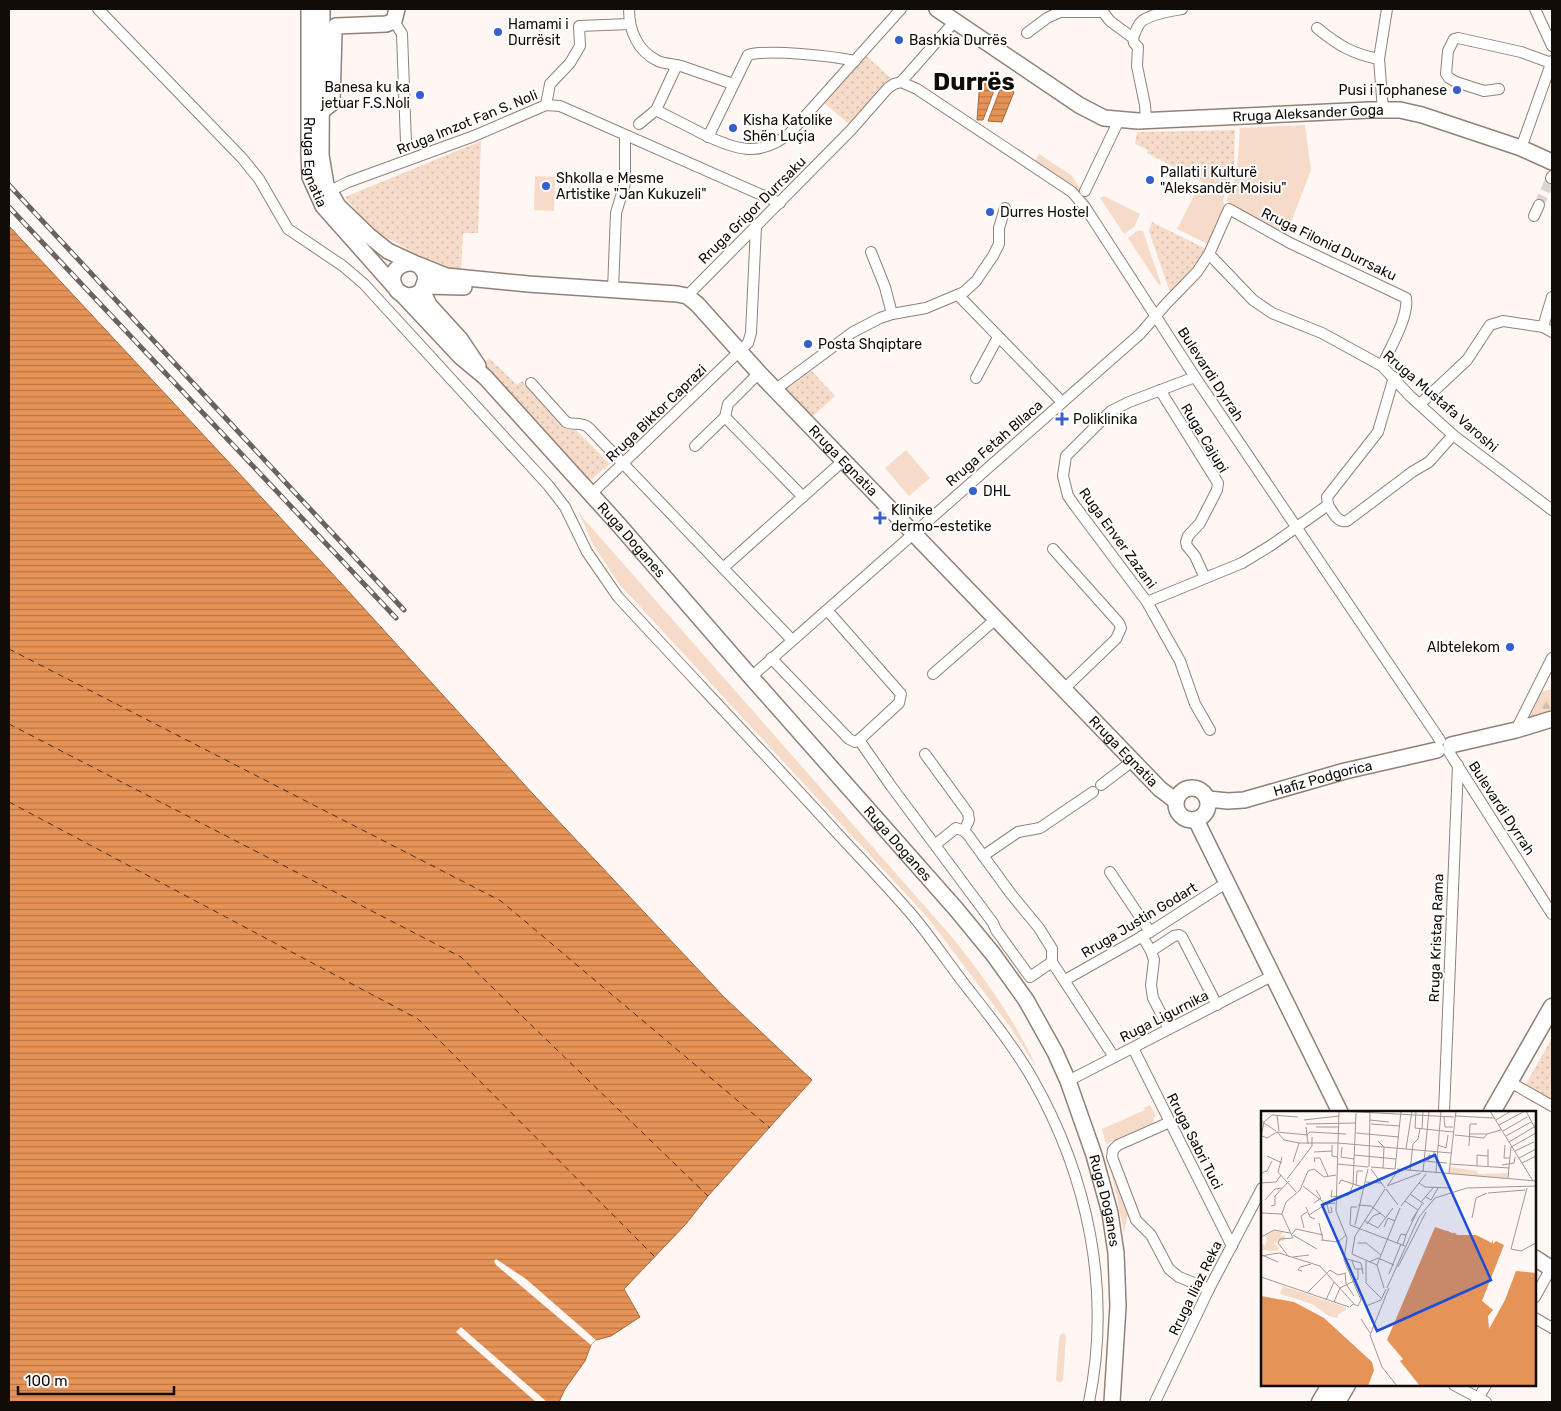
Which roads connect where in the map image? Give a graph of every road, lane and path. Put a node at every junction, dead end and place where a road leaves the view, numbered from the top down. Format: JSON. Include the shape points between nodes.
{"nodes":[{"id":1,"x":98,"y":9,"type":"edge"},
{"id":2,"x":309,"y":9,"type":"edge"},
{"id":3,"x":322,"y":9,"type":"edge"},
{"id":4,"x":629,"y":9,"type":"edge"},
{"id":5,"x":901,"y":9,"type":"edge"},
{"id":6,"x":936,"y":9,"type":"edge"},
{"id":7,"x":1182,"y":9,"type":"edge"},
{"id":8,"x":1387,"y":9,"type":"edge"},
{"id":9,"x":1535,"y":9,"type":"edge"},
{"id":10,"x":1103,"y":10,"type":"edge"},
{"id":11,"x":395,"y":15,"type":"edge"},
{"id":12,"x":955,"y":22,"type":"junction"},
{"id":13,"x":630,"y":24,"type":"junction"},
{"id":14,"x":1317,"y":28,"type":"dead end"},
{"id":15,"x":1027,"y":33,"type":"dead end"},
{"id":16,"x":1132,"y":38,"type":"junction"},
{"id":17,"x":1552,"y":46,"type":"edge"},
{"id":18,"x":1380,"y":59,"type":"junction"},
{"id":19,"x":855,"y":61,"type":"junction"},
{"id":20,"x":1552,"y":62,"type":"edge"},
{"id":21,"x":677,"y":65,"type":"junction"},
{"id":22,"x":902,"y":82,"type":"junction"},
{"id":23,"x":733,"y":84,"type":"junction"},
{"id":24,"x":1499,"y":88,"type":"dead end"},
{"id":25,"x":546,"y":105,"type":"junction"},
{"id":26,"x":656,"y":110,"type":"junction"},
{"id":27,"x":1383,"y":110,"type":"junction"},
{"id":28,"x":322,"y":111,"type":"junction"},
{"id":29,"x":1119,"y":120,"type":"junction"},
{"id":30,"x":1146,"y":120,"type":"junction"},
{"id":31,"x":639,"y":124,"type":"dead end"},
{"id":32,"x":625,"y":136,"type":"junction"},
{"id":33,"x":708,"y":137,"type":"junction"},
{"id":34,"x":406,"y":143,"type":"dead end"},
{"id":35,"x":1521,"y":148,"type":"junction"},
{"id":36,"x":1552,"y":162,"type":"edge"},
{"id":37,"x":1085,"y":190,"type":"dead end"},
{"id":38,"x":328,"y":192,"type":"junction"},
{"id":39,"x":780,"y":203,"type":"junction"},
{"id":40,"x":1539,"y":205,"type":"tunnel mouth"},
{"id":41,"x":1006,"y":208,"type":"dead end"},
{"id":42,"x":1228,"y":209,"type":"joint"},
{"id":43,"x":1534,"y":216,"type":"dead end"},
{"id":44,"x":756,"y":227,"type":"junction"},
{"id":45,"x":871,"y":252,"type":"dead end"},
{"id":46,"x":1209,"y":254,"type":"junction"},
{"id":47,"x":416,"y":264,"type":"junction"},
{"id":48,"x":528,"y":284,"type":"junction"},
{"id":49,"x":423,"y":288,"type":"junction"},
{"id":50,"x":398,"y":290,"type":"junction"},
{"id":51,"x":613,"y":290,"type":"junction"},
{"id":52,"x":958,"y":295,"type":"junction"},
{"id":53,"x":687,"y":296,"type":"junction"},
{"id":54,"x":1552,"y":296,"type":"edge"},
{"id":55,"x":892,"y":314,"type":"junction"},
{"id":56,"x":1156,"y":316,"type":"junction"},
{"id":57,"x":1548,"y":329,"type":"edge"},
{"id":58,"x":998,"y":337,"type":"junction"},
{"id":59,"x":739,"y":351,"type":"junction"},
{"id":60,"x":1382,"y":366,"type":"junction"},
{"id":61,"x":759,"y":373,"type":"junction"},
{"id":62,"x":1195,"y":377,"type":"junction"},
{"id":63,"x":1394,"y":377,"type":"junction"},
{"id":64,"x":485,"y":378,"type":"junction"},
{"id":65,"x":976,"y":378,"type":"dead end"},
{"id":66,"x":531,"y":383,"type":"dead end"},
{"id":67,"x":776,"y":389,"type":"junction"},
{"id":68,"x":1160,"y":390,"type":"junction"},
{"id":69,"x":1062,"y":402,"type":"junction"},
{"id":70,"x":1420,"y":404,"type":"junction"},
{"id":71,"x":725,"y":417,"type":"junction"},
{"id":72,"x":1453,"y":434,"type":"junction"},
{"id":73,"x":695,"y":446,"type":"dead end"},
{"id":74,"x":844,"y":460,"type":"junction"},
{"id":75,"x":623,"y":464,"type":"junction"},
{"id":76,"x":591,"y":494,"type":"junction"},
{"id":77,"x":802,"y":497,"type":"junction"},
{"id":78,"x":1328,"y":505,"type":"junction"},
{"id":79,"x":1552,"y":510,"type":"edge"},
{"id":80,"x":1296,"y":527,"type":"junction"},
{"id":81,"x":914,"y":532,"type":"junction"},
{"id":82,"x":1053,"y":549,"type":"dead end"},
{"id":83,"x":723,"y":568,"type":"junction"},
{"id":84,"x":1205,"y":578,"type":"junction"},
{"id":85,"x":1147,"y":602,"type":"junction"},
{"id":86,"x":827,"y":610,"type":"junction"},
{"id":87,"x":997,"y":618,"type":"junction"},
{"id":88,"x":792,"y":640,"type":"junction"},
{"id":89,"x":771,"y":658,"type":"junction"},
{"id":90,"x":1552,"y":658,"type":"edge"},
{"id":91,"x":933,"y":674,"type":"dead end"},
{"id":92,"x":751,"y":677,"type":"junction"},
{"id":93,"x":1065,"y":688,"type":"junction"},
{"id":94,"x":1552,"y":719,"type":"edge"},
{"id":95,"x":1210,"y":730,"type":"dead end"},
{"id":96,"x":1516,"y":730,"type":"junction"},
{"id":97,"x":859,"y":740,"type":"junction"},
{"id":98,"x":1444,"y":747,"type":"junction"},
{"id":99,"x":925,"y":754,"type":"dead end"},
{"id":100,"x":1134,"y":760,"type":"junction"},
{"id":101,"x":1458,"y":765,"type":"junction"},
{"id":102,"x":1208,"y":799,"type":"junction"},
{"id":103,"x":1176,"y":801,"type":"junction"},
{"id":104,"x":1196,"y":820,"type":"junction"},
{"id":105,"x":964,"y":831,"type":"junction"},
{"id":106,"x":936,"y":844,"type":"junction"},
{"id":107,"x":983,"y":856,"type":"junction"},
{"id":108,"x":1110,"y":872,"type":"dead end"},
{"id":109,"x":1226,"y":883,"type":"junction"},
{"id":110,"x":1550,"y":906,"type":"edge"},
{"id":111,"x":1552,"y":914,"type":"edge"},
{"id":112,"x":1146,"y":934,"type":"junction"},
{"id":113,"x":1150,"y":951,"type":"junction"},
{"id":114,"x":1052,"y":962,"type":"junction"},
{"id":115,"x":1272,"y":976,"type":"junction"},
{"id":116,"x":1065,"y":980,"type":"junction"},
{"id":117,"x":1217,"y":1005,"type":"junction"},
{"id":118,"x":1552,"y":1007,"type":"edge"},
{"id":119,"x":1169,"y":1029,"type":"junction"},
{"id":120,"x":1133,"y":1048,"type":"junction"},
{"id":121,"x":1114,"y":1057,"type":"junction"},
{"id":122,"x":1068,"y":1081,"type":"junction"},
{"id":123,"x":1510,"y":1082,"type":"junction"},
{"id":124,"x":1552,"y":1106,"type":"edge"},
{"id":125,"x":1340,"y":1111,"type":"edge"},
{"id":126,"x":1444,"y":1111,"type":"edge"},
{"id":127,"x":1493,"y":1111,"type":"edge"},
{"id":128,"x":1170,"y":1122,"type":"junction"},
{"id":129,"x":1261,"y":1190,"type":"edge"},
{"id":130,"x":1232,"y":1246,"type":"junction"},
{"id":131,"x":1536,"y":1259,"type":"edge"},
{"id":132,"x":1552,"y":1268,"type":"edge"},
{"id":133,"x":1209,"y":1289,"type":"junction"},
{"id":134,"x":1536,"y":1295,"type":"edge"},
{"id":135,"x":1536,"y":1319,"type":"edge"},
{"id":136,"x":1552,"y":1328,"type":"edge"},
{"id":137,"x":1329,"y":1386,"type":"edge"},
{"id":138,"x":1345,"y":1386,"type":"edge"},
{"id":139,"x":1456,"y":1386,"type":"edge"},
{"id":140,"x":1486,"y":1386,"type":"edge"},
{"id":141,"x":1480,"y":1401,"type":"edge"},
{"id":142,"x":1089,"y":1402,"type":"edge"},
{"id":143,"x":1112,"y":1402,"type":"edge"},
{"id":144,"x":1155,"y":1402,"type":"edge"},
{"id":145,"x":1320,"y":1402,"type":"edge"},
{"id":146,"x":1337,"y":1402,"type":"edge"}],
"edges":[{"from":1,"to":142,"type":"street","via":[[242,158],[259,179],[288,229],[344,266],[364,284],[548,485],[565,507],[597,568],[618,596],[912,916],[1012,1048],[1055,1125],[1086,1208],[1098,1320]]},
{"from":2,"to":50,"type":"main road","name":"Rruga Egnatia","via":[[309,155],[313,187],[328,212]]},
{"from":3,"to":28,"type":"main road","name":"Rruga Egnatia"},
{"from":4,"to":13,"type":"street"},
{"from":5,"to":19,"type":"street"},
{"from":6,"to":12,"type":"main road","name":"Rruga Aleksander Goga"},
{"from":7,"to":16,"type":"street","via":[[1145,19],[1139,23]]},
{"from":8,"to":18,"type":"street"},
{"from":9,"to":17,"type":"street"},
{"from":10,"to":15,"type":"street","via":[[1060,12]]},
{"from":10,"to":16,"type":"street","via":[[1110,21]]},
{"from":11,"to":28,"type":"main road","via":[[386,24],[336,26],[332,104]]},
{"from":11,"to":34,"type":"street","via":[[402,34]]},
{"from":12,"to":22,"type":"street","name":"Rruga Grigor Durrsaku"},
{"from":12,"to":29,"type":"main road","name":"Rruga Aleksander Goga","via":[[1097,115]]},
{"from":13,"to":21,"type":"street","via":[[633,36],[645,51],[658,61]]},
{"from":13,"to":25,"type":"street","via":[[579,26],[580,46],[570,63],[550,84]]},
{"from":14,"to":18,"type":"street","via":[[1339,45],[1363,56]]},
{"from":16,"to":30,"type":"street","via":[[1138,47],[1137,66]]},
{"from":18,"to":27,"type":"street"},
{"from":19,"to":23,"type":"street","via":[[754,53],[748,55]]},
{"from":19,"to":33,"type":"street","via":[[790,134],[774,144],[745,150]]},
{"from":20,"to":24,"type":"street","via":[[1521,52],[1454,39],[1448,50],[1446,74],[1449,78],[1484,91]]},
{"from":20,"to":35,"type":"street"},
{"from":21,"to":23,"type":"street"},
{"from":21,"to":26,"type":"street"},
{"from":22,"to":39,"type":"street","name":"Rruga Grigor Durrsaku","via":[[888,88]]},
{"from":22,"to":56,"type":"street","name":"Bulevardi Dyrrah","via":[[1072,192],[1088,211]]},
{"from":23,"to":33,"type":"street"},
{"from":25,"to":32,"type":"street","name":"Rruga Imzot Fan S. Noli","via":[[560,106]]},
{"from":25,"to":38,"type":"street","name":"Rruga Imzot Fan S. Noli"},
{"from":26,"to":31,"type":"street"},
{"from":26,"to":33,"type":"street"},
{"from":27,"to":30,"type":"main road","name":"Rruga Aleksander Goga"},
{"from":27,"to":35,"type":"main road","name":"Rruga Aleksander Goga","via":[[1422,115]]},
{"from":28,"to":38,"type":"main road","name":"Rruga Egnatia","via":[[322,166]]},
{"from":29,"to":30,"type":"main road","name":"Rruga Aleksander Goga"},
{"from":29,"to":37,"type":"street"},
{"from":32,"to":39,"type":"street","name":"Rruga Imzot Fan S. Noli"},
{"from":32,"to":51,"type":"street","via":[[625,183],[616,214]]},
{"from":35,"to":36,"type":"main road","name":"Rruga Aleksander Goga"},
{"from":38,"to":47,"type":"main road","name":"Rruga Egnatia","via":[[373,240]]},
{"from":39,"to":44,"type":"street","name":"Rruga Grigor Durrsaku"},
{"from":40,"to":43,"type":"street"},
{"from":41,"to":52,"type":"street","via":[[999,228],[999,244],[993,256],[976,280]]},
{"from":42,"to":46,"type":"street","name":"Rruga Fetah Bllaca"},
{"from":42,"to":60,"type":"street","name":"Rruga Filonid Durrsaku","via":[[1290,243],[1406,298],[1403,319]]},
{"from":44,"to":53,"type":"street","name":"Rruga Grigor Durrsaku"},
{"from":44,"to":59,"type":"street","name":"Rruga Biktor Caprazi","via":[[750,333],[748,343]]},
{"from":45,"to":55,"type":"street"},
{"from":46,"to":56,"type":"street","name":"Rruga Fetah Bllaca","via":[[1197,272]]},
{"from":46,"to":60,"type":"street","name":"Rruga Mustafa Varoshi","via":[[1253,300],[1272,313],[1322,333]]},
{"from":47,"to":48,"type":"main road","name":"Rruga Egnatia","via":[[446,276]]},
{"from":47,"to":49,"type":"main road","via":[[426,275]]},
{"from":47,"to":50,"type":"main road","via":[[405,263],[397,268],[393,277]]},
{"from":48,"to":49,"type":"main road","name":"Rruga Egnatia"},
{"from":48,"to":51,"type":"main road","name":"Rruga Egnatia"},
{"from":49,"to":50,"type":"main road","via":[[414,295],[405,295]]},
{"from":49,"to":64,"type":"main road","via":[[429,305],[460,339]]},
{"from":50,"to":64,"type":"main road","name":"Rruga Egnatia"},
{"from":51,"to":53,"type":"main road","name":"Rruga Egnatia"},
{"from":52,"to":55,"type":"street","via":[[926,308]]},
{"from":52,"to":58,"type":"street"},
{"from":53,"to":59,"type":"main road","name":"Rruga Egnatia"},
{"from":54,"to":57,"type":"street"},
{"from":55,"to":67,"type":"street","via":[[853,332]]},
{"from":56,"to":62,"type":"street","name":"Bulevardi Dyrrah"},
{"from":56,"to":69,"type":"street","name":"Rruga Fetah Bllaca"},
{"from":57,"to":70,"type":"street","via":[[1503,321],[1490,325],[1467,360]]},
{"from":58,"to":65,"type":"street"},
{"from":58,"to":69,"type":"street"},
{"from":59,"to":61,"type":"main road","name":"Rruga Egnatia"},
{"from":59,"to":75,"type":"street","name":"Rruga Biktor Caprazi"},
{"from":60,"to":63,"type":"street","name":"Rruga Mustafa Varoshi"},
{"from":61,"to":67,"type":"main road","name":"Rruga Egnatia"},
{"from":61,"to":71,"type":"street","via":[[728,404]]},
{"from":62,"to":68,"type":"street"},
{"from":62,"to":80,"type":"street","name":"Bulevardi Dyrrah"},
{"from":63,"to":70,"type":"street","name":"Rruga Mustafa Varoshi"},
{"from":63,"to":78,"type":"street","via":[[1378,432],[1327,498]]},
{"from":64,"to":76,"type":"main road","name":"Ruga Doganes"},
{"from":66,"to":75,"type":"street","via":[[566,422],[586,425]]},
{"from":67,"to":74,"type":"main road","name":"Rruga Egnatia"},
{"from":68,"to":84,"type":"street","name":"Ruga Cajupi","via":[[1218,483],[1200,523],[1186,542]]},
{"from":68,"to":85,"type":"street","name":"Ruga Enver Zazani","via":[[1111,411],[1066,456],[1063,476],[1068,496]]},
{"from":69,"to":81,"type":"street","name":"Rruga Fetah Bllaca"},
{"from":70,"to":72,"type":"street","name":"Rruga Mustafa Varoshi"},
{"from":71,"to":73,"type":"street"},
{"from":71,"to":77,"type":"street"},
{"from":72,"to":78,"type":"street","via":[[1429,462],[1347,521],[1339,520]]},
{"from":72,"to":79,"type":"street","name":"Rruga Mustafa Varoshi"},
{"from":74,"to":77,"type":"street"},
{"from":74,"to":81,"type":"main road","name":"Rruga Egnatia"},
{"from":75,"to":76,"type":"street","name":"Rruga Biktor Caprazi"},
{"from":75,"to":83,"type":"street"},
{"from":76,"to":92,"type":"main road","name":"Ruga Doganes"},
{"from":77,"to":83,"type":"street"},
{"from":78,"to":80,"type":"street"},
{"from":80,"to":84,"type":"street","via":[[1242,563]]},
{"from":80,"to":98,"type":"street","name":"Bulevardi Dyrrah"},
{"from":81,"to":86,"type":"street","name":"Rruga Fetah Bllaca"},
{"from":81,"to":87,"type":"main road","name":"Rruga Egnatia"},
{"from":82,"to":93,"type":"street","via":[[1121,628],[1116,639]]},
{"from":83,"to":88,"type":"street"},
{"from":84,"to":85,"type":"street"},
{"from":85,"to":95,"type":"street","name":"Ruga Enver Zazani","via":[[1180,661],[1195,704]]},
{"from":86,"to":88,"type":"street","name":"Rruga Fetah Bllaca"},
{"from":86,"to":97,"type":"street","via":[[900,694],[899,702]]},
{"from":87,"to":91,"type":"street"},
{"from":87,"to":93,"type":"main road","name":"Rruga Egnatia"},
{"from":88,"to":89,"type":"street","name":"Rruga Fetah Bllaca"},
{"from":89,"to":92,"type":"street","name":"Rruga Fetah Bllaca"},
{"from":89,"to":97,"type":"street","via":[[849,739]]},
{"from":90,"to":96,"type":"street"},
{"from":92,"to":122,"type":"main road","name":"Ruga Doganes","via":[[976,932],[1026,1000]]},
{"from":93,"to":100,"type":"main road","name":"Rruga Egnatia"},
{"from":94,"to":96,"type":"main road","name":"Hafiz Podgorica"},
{"from":96,"to":98,"type":"main road","name":"Hafiz Podgorica"},
{"from":97,"to":106,"type":"street","name":"Ruga Doganes"},
{"from":98,"to":101,"type":"street","name":"Bulevardi Dyrrah"},
{"from":98,"to":102,"type":"main road","name":"Hafiz Podgorica","via":[[1244,800]]},
{"from":99,"to":105,"type":"street","via":[[968,813]]},
{"from":100,"to":103,"type":"main road","name":"Rruga Egnatia","via":[[1160,789]]},
{"from":100,"to":107,"type":"street","via":[[1040,828],[1018,832]]},
{"from":101,"to":110,"type":"street","name":"Bulevardi Dyrrah"},
{"from":101,"to":126,"type":"street","name":"Rruga Kristaq Rama"},
{"from":102,"to":103,"type":"main road","via":[[1201,790],[1191,788],[1181,792]]},
{"from":102,"to":104,"type":"main road","via":[[1206,812]]},
{"from":103,"to":104,"type":"main road","via":[[1180,816]]},
{"from":104,"to":109,"type":"main road"},
{"from":105,"to":106,"type":"street","via":[[956,828]]},
{"from":105,"to":107,"type":"street"},
{"from":106,"to":114,"type":"street","name":"Ruga Doganes","via":[[1030,977]]},
{"from":107,"to":114,"type":"street","via":[[1039,928],[1052,949]]},
{"from":108,"to":112,"type":"street"},
{"from":109,"to":112,"type":"street","name":"Rruga Justin Godart"},
{"from":109,"to":115,"type":"main road"},
{"from":110,"to":111,"type":"street","name":"Bulevardi Dyrrah"},
{"from":112,"to":113,"type":"street"},
{"from":112,"to":116,"type":"street","name":"Rruga Justin Godart"},
{"from":113,"to":117,"type":"street","via":[[1179,934]]},
{"from":113,"to":119,"type":"street","via":[[1154,960],[1153,998]]},
{"from":114,"to":116,"type":"street"},
{"from":115,"to":117,"type":"street","name":"Ruga Ligurnika"},
{"from":115,"to":125,"type":"main road"},
{"from":116,"to":121,"type":"street"},
{"from":117,"to":119,"type":"street","name":"Ruga Ligurnika"},
{"from":118,"to":123,"type":"main road"},
{"from":119,"to":120,"type":"street","name":"Ruga Ligurnika"},
{"from":120,"to":121,"type":"street","name":"Ruga Ligurnika"},
{"from":120,"to":128,"type":"street","name":"Rruga Sabri Tuci"},
{"from":121,"to":122,"type":"street","name":"Ruga Ligurnika"},
{"from":122,"to":143,"type":"main road","name":"Ruga Doganes","via":[[1103,1184],[1114,1238],[1118,1306]]},
{"from":123,"to":124,"type":"street"},
{"from":123,"to":127,"type":"main road"},
{"from":128,"to":130,"type":"street","name":"Rruga Sabri Tuci"},
{"from":128,"to":133,"type":"street","via":[[1118,1145],[1112,1156],[1136,1220],[1151,1235],[1169,1269],[1179,1277]]},
{"from":129,"to":130,"type":"street","name":"Rruga Iliaz Reka"},
{"from":130,"to":133,"type":"street","name":"Rruga Iliaz Reka"},
{"from":131,"to":132,"type":"main road"},
{"from":132,"to":134,"type":"street"},
{"from":133,"to":144,"type":"street","name":"Rruga Iliaz Reka"},
{"from":135,"to":136,"type":"street"},
{"from":137,"to":145,"type":"main road"},
{"from":138,"to":146,"type":"main road"},
{"from":139,"to":141,"type":"street"},
{"from":140,"to":141,"type":"street"}]}
